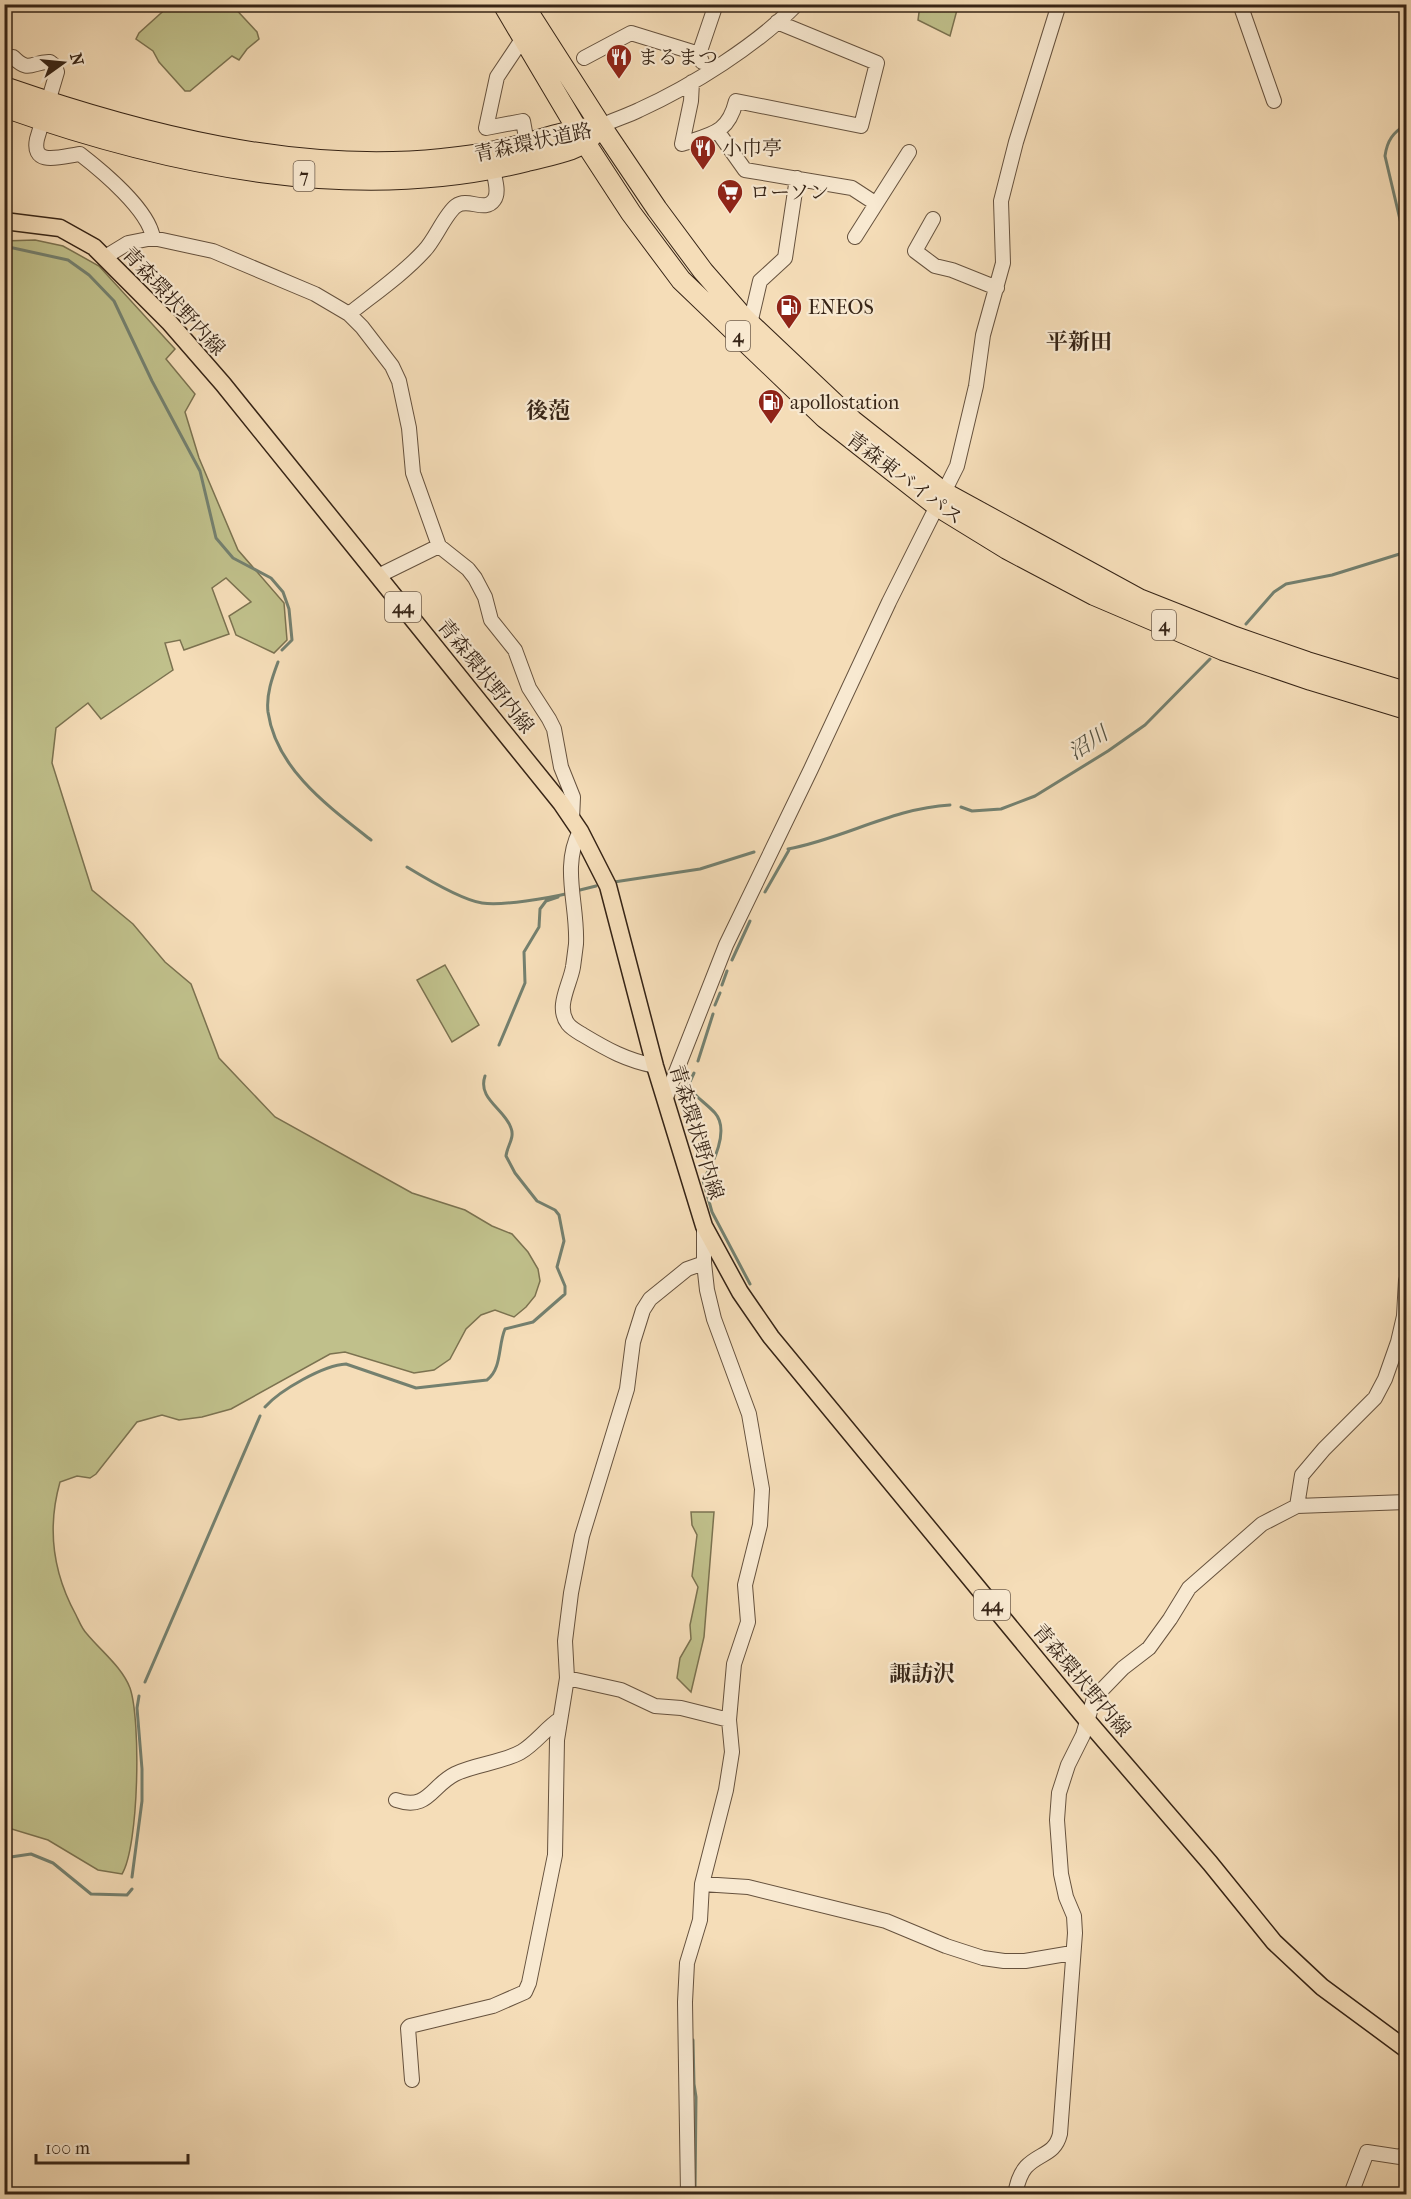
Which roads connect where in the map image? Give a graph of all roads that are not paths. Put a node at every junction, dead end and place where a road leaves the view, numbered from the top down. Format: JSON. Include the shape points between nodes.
{"nodes":[{"id":1,"x":503,"y":4,"type":"edge"},
{"id":2,"x":716,"y":4,"type":"edge"},
{"id":3,"x":797,"y":4,"type":"edge"},
{"id":4,"x":1059,"y":4,"type":"edge"},
{"id":5,"x":1240,"y":4,"type":"edge"},
{"id":6,"x":532,"y":9,"type":"edge"},
{"id":7,"x":777,"y":22,"type":"junction"},
{"id":8,"x":523,"y":38,"type":"junction"},
{"id":9,"x":699,"y":54,"type":"junction"},
{"id":10,"x":14,"y":57,"type":"dead end"},
{"id":11,"x":584,"y":58,"type":"dead end"},
{"id":12,"x":705,"y":73,"type":"junction"},
{"id":13,"x":692,"y":81,"type":"junction"},
{"id":14,"x":4,"y":87,"type":"edge"},
{"id":15,"x":1274,"y":101,"type":"dead end"},
{"id":16,"x":4,"y":107,"type":"edge"},
{"id":17,"x":45,"y":111,"type":"junction"},
{"id":18,"x":601,"y":126,"type":"junction"},
{"id":19,"x":718,"y":132,"type":"junction"},
{"id":20,"x":582,"y":137,"type":"junction"},
{"id":21,"x":527,"y":143,"type":"junction"},
{"id":22,"x":909,"y":152,"type":"dead end"},
{"id":23,"x":493,"y":169,"type":"junction"},
{"id":24,"x":797,"y":177,"type":"junction"},
{"id":25,"x":875,"y":203,"type":"junction"},
{"id":26,"x":933,"y":219,"type":"dead end"},
{"id":27,"x":4,"y":221,"type":"edge"},
{"id":28,"x":855,"y":237,"type":"dead end"},
{"id":29,"x":153,"y":238,"type":"junction"},
{"id":30,"x":105,"y":257,"type":"junction"},
{"id":31,"x":997,"y":288,"type":"junction"},
{"id":32,"x":349,"y":314,"type":"junction"},
{"id":33,"x":750,"y":324,"type":"junction"},
{"id":34,"x":940,"y":499,"type":"junction"},
{"id":35,"x":439,"y":546,"type":"junction"},
{"id":36,"x":378,"y":576,"type":"junction"},
{"id":37,"x":1407,"y":692,"type":"edge"},
{"id":38,"x":1407,"y":710,"type":"edge"},
{"id":39,"x":576,"y":825,"type":"junction"},
{"id":40,"x":655,"y":1066,"type":"junction"},
{"id":41,"x":665,"y":1100,"type":"junction"},
{"id":42,"x":704,"y":1226,"type":"junction"},
{"id":43,"x":704,"y":1263,"type":"junction"},
{"id":44,"x":1407,"y":1280,"type":"edge"},
{"id":45,"x":1407,"y":1502,"type":"edge"},
{"id":46,"x":1297,"y":1506,"type":"junction"},
{"id":47,"x":567,"y":1678,"type":"junction"},
{"id":48,"x":560,"y":1719,"type":"junction"},
{"id":49,"x":1086,"y":1719,"type":"junction"},
{"id":50,"x":729,"y":1720,"type":"junction"},
{"id":51,"x":396,"y":1800,"type":"dead end"},
{"id":52,"x":702,"y":1884,"type":"junction"},
{"id":53,"x":1072,"y":1953,"type":"junction"},
{"id":54,"x":1407,"y":2049,"type":"edge"},
{"id":55,"x":412,"y":2080,"type":"dead end"},
{"id":56,"x":1407,"y":2153,"type":"edge"},
{"id":57,"x":688,"y":2194,"type":"edge"},
{"id":58,"x":1015,"y":2194,"type":"edge"},
{"id":59,"x":1351,"y":2194,"type":"edge"}],
"edges":[{"from":1,"to":8,"type":"highway","name":"青森東バイパス","number":"4"},
{"from":2,"to":9,"type":"street"},
{"from":3,"to":7,"type":"street"},
{"from":4,"to":31,"type":"street","via":[[1001,201],[1003,263]]},
{"from":5,"to":15,"type":"street"},
{"from":6,"to":18,"type":"highway","name":"青森東バイパス","number":"4"},
{"from":7,"to":12,"type":"street"},
{"from":7,"to":19,"type":"street","via":[[877,63],[861,126],[736,101],[732,118]]},
{"from":8,"to":20,"type":"highway","name":"青森東バイパス","number":"4"},
{"from":8,"to":21,"type":"street","via":[[497,77],[486,128],[523,121]]},
{"from":9,"to":11,"type":"street","via":[[631,33]]},
{"from":9,"to":12,"type":"street"},
{"from":10,"to":17,"type":"street","via":[[27,66],[47,62],[55,66],[58,75]]},
{"from":12,"to":13,"type":"street"},
{"from":13,"to":18,"type":"street"},
{"from":13,"to":19,"type":"street","via":[[682,144]]},
{"from":14,"to":17,"type":"highway","name":"青森環状道路","number":"7"},
{"from":16,"to":17,"type":"highway","name":"青森環状道路","number":"7"},
{"from":17,"to":21,"type":"highway","name":"青森環状道路","number":"7","via":[[177,138],[321,159],[410,162],[480,154]]},
{"from":17,"to":23,"type":"highway","name":"青森環状道路","number":"7","via":[[117,142],[199,161],[282,174],[393,179]]},
{"from":17,"to":29,"type":"street","via":[[35,147],[38,154],[45,158],[80,154],[124,192],[152,229]]},
{"from":18,"to":20,"type":"highway","name":"青森環状道路","number":"7"},
{"from":18,"to":33,"type":"highway","name":"青森東バイパス","number":"4","via":[[703,271]]},
{"from":19,"to":24,"type":"street","via":[[745,170]]},
{"from":20,"to":21,"type":"highway","name":"青森環状道路","number":"7"},
{"from":20,"to":23,"type":"highway","name":"青森環状道路","number":"7"},
{"from":20,"to":34,"type":"highway","name":"青森東バイパス","number":"4","via":[[681,280],[825,418]]},
{"from":22,"to":25,"type":"street"},
{"from":23,"to":32,"type":"street","via":[[496,199],[489,205],[470,202],[454,207],[423,252]]},
{"from":24,"to":25,"type":"street","via":[[852,188]]},
{"from":24,"to":33,"type":"street","via":[[785,258],[760,281]]},
{"from":25,"to":28,"type":"street"},
{"from":26,"to":31,"type":"street","via":[[915,251],[934,266]]},
{"from":27,"to":30,"type":"main road","name":"青森環状野内線","number":"44","via":[[60,228]]},
{"from":29,"to":30,"type":"street","via":[[128,243]]},
{"from":29,"to":32,"type":"street","via":[[213,251],[315,294]]},
{"from":30,"to":36,"type":"main road","name":"青森環状野内線","number":"44","via":[[223,384]]},
{"from":31,"to":34,"type":"street","via":[[983,335],[976,386],[957,466]]},
{"from":32,"to":35,"type":"street","via":[[392,366],[399,381],[413,472]]},
{"from":33,"to":34,"type":"highway","name":"青森東バイパス","number":"4"},
{"from":34,"to":37,"type":"highway","name":"青森東バイパス","number":"4","via":[[1139,599],[1307,662]]},
{"from":34,"to":38,"type":"highway","name":"青森東バイパス","number":"4","via":[[1007,549],[1094,595],[1230,653]]},
{"from":34,"to":41,"type":"street","via":[[726,945]]},
{"from":35,"to":36,"type":"street"},
{"from":35,"to":39,"type":"street","via":[[475,578],[491,620],[515,650],[529,688],[554,729],[561,767],[573,797]]},
{"from":36,"to":39,"type":"main road","name":"青森環状野内線","number":"44"},
{"from":39,"to":40,"type":"main road","name":"青森環状野内線","number":"44","via":[[608,886]]},
{"from":39,"to":40,"type":"street","via":[[570,865],[576,942],[563,1003],[564,1016],[569,1026],[605,1049]]},
{"from":40,"to":41,"type":"main road","name":"青森環状野内線","number":"44"},
{"from":41,"to":42,"type":"main road","name":"青森環状野内線","number":"44"},
{"from":42,"to":43,"type":"street"},
{"from":42,"to":49,"type":"main road","name":"青森環状野内線","number":"44","via":[[740,1292],[771,1337]]},
{"from":43,"to":47,"type":"street","via":[[678,1275],[643,1310],[633,1342],[627,1389],[582,1536],[565,1641]]},
{"from":43,"to":50,"type":"street","via":[[714,1319],[750,1414],[762,1489],[760,1525],[745,1586],[748,1622],[734,1664]]},
{"from":44,"to":46,"type":"street","via":[[1398,1342],[1375,1398],[1302,1475]]},
{"from":45,"to":46,"type":"street"},
{"from":46,"to":49,"type":"street","via":[[1262,1524],[1189,1588],[1149,1648],[1094,1698]]},
{"from":47,"to":48,"type":"street"},
{"from":47,"to":50,"type":"street","via":[[621,1690],[655,1706]]},
{"from":48,"to":51,"type":"street","via":[[520,1753],[457,1773],[415,1804]]},
{"from":48,"to":55,"type":"street","via":[[555,1855],[529,1983],[525,1992],[504,2002],[410,2025]]},
{"from":49,"to":53,"type":"street","via":[[1059,1793],[1057,1820],[1061,1874],[1076,1933]]},
{"from":49,"to":54,"type":"main road","name":"青森環状野内線","number":"44","via":[[1274,1942],[1322,1987]]},
{"from":50,"to":52,"type":"street","via":[[732,1752],[726,1790]]},
{"from":52,"to":53,"type":"street","via":[[748,1887],[886,1921],[989,1959],[1025,1961]]},
{"from":52,"to":57,"type":"street","via":[[700,1920],[685,1984]]},
{"from":53,"to":58,"type":"street","via":[[1058,2142],[1026,2167]]},
{"from":56,"to":59,"type":"street","via":[[1400,2157],[1367,2152]]}]}
